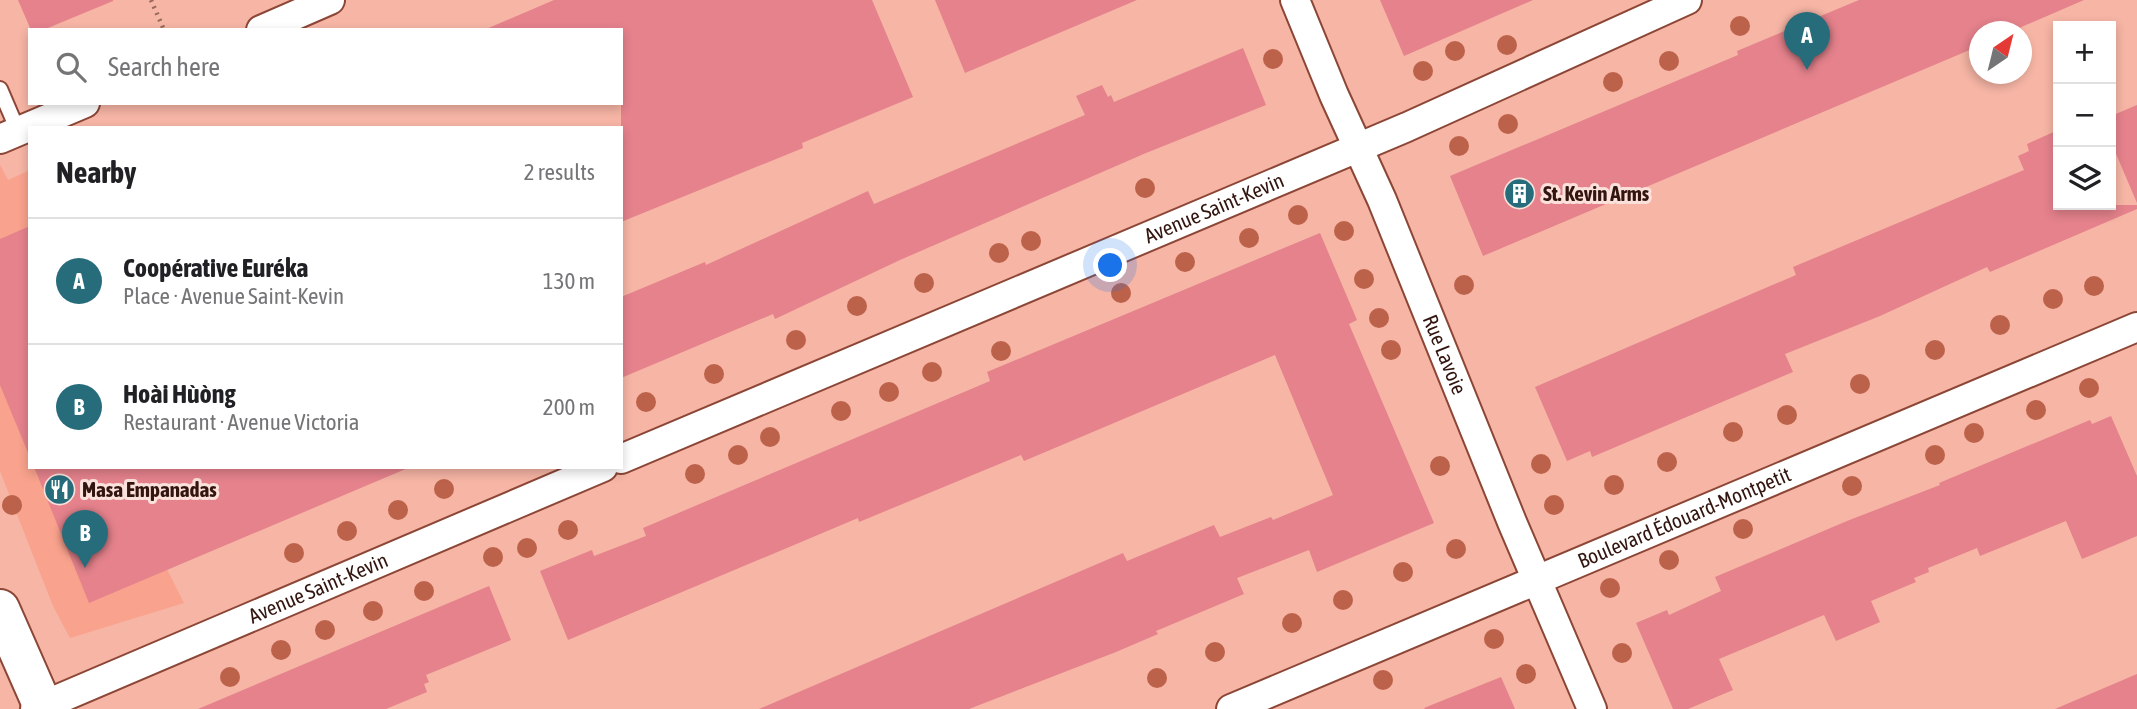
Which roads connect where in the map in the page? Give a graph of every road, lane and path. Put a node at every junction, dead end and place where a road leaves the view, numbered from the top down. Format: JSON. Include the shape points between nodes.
{"nodes":[{"id":1,"x":151,"y":0,"type":"edge"},
{"id":2,"x":330,"y":0,"type":"edge"},
{"id":3,"x":1295,"y":0,"type":"edge"},
{"id":4,"x":1687,"y":0,"type":"edge"},
{"id":5,"x":163,"y":28,"type":"edge"},
{"id":6,"x":266,"y":28,"type":"edge"},
{"id":7,"x":0,"y":89,"type":"edge"},
{"id":8,"x":80,"y":105,"type":"edge"},
{"id":9,"x":30,"y":126,"type":"edge"},
{"id":10,"x":28,"y":127,"type":"edge"},
{"id":11,"x":9,"y":135,"type":"edge"},
{"id":12,"x":1357,"y":147,"type":"junction"},
{"id":13,"x":2137,"y":327,"type":"edge"},
{"id":14,"x":623,"y":458,"type":"edge"},
{"id":15,"x":598,"y":469,"type":"edge"},
{"id":16,"x":1537,"y":580,"type":"junction"},
{"id":17,"x":0,"y":609,"type":"edge"},
{"id":18,"x":41,"y":708,"type":"edge"},
{"id":19,"x":1231,"y":709,"type":"edge"},
{"id":20,"x":1592,"y":709,"type":"edge"}],
"edges":[{"from":1,"to":5,"type":"path"},
{"from":2,"to":6,"type":"street"},
{"from":3,"to":12,"type":"street","name":"Rue Lavoie"},
{"from":4,"to":12,"type":"street","name":"Avenue Saint-Kevin"},
{"from":7,"to":11,"type":"lane"},
{"from":8,"to":9,"type":"street"},
{"from":10,"to":11,"type":"street"},
{"from":12,"to":14,"type":"street","name":"Avenue Saint-Kevin"},
{"from":12,"to":16,"type":"street","name":"Rue Lavoie"},
{"from":13,"to":16,"type":"street","name":"Boulevard Édouard-Montpetit"},
{"from":15,"to":18,"type":"street","name":"Avenue Saint-Kevin"},
{"from":16,"to":19,"type":"street","name":"Boulevard Édouard-Montpetit"},
{"from":16,"to":20,"type":"street","name":"Rue Lavoie"},
{"from":17,"to":18,"type":"street"}]}
